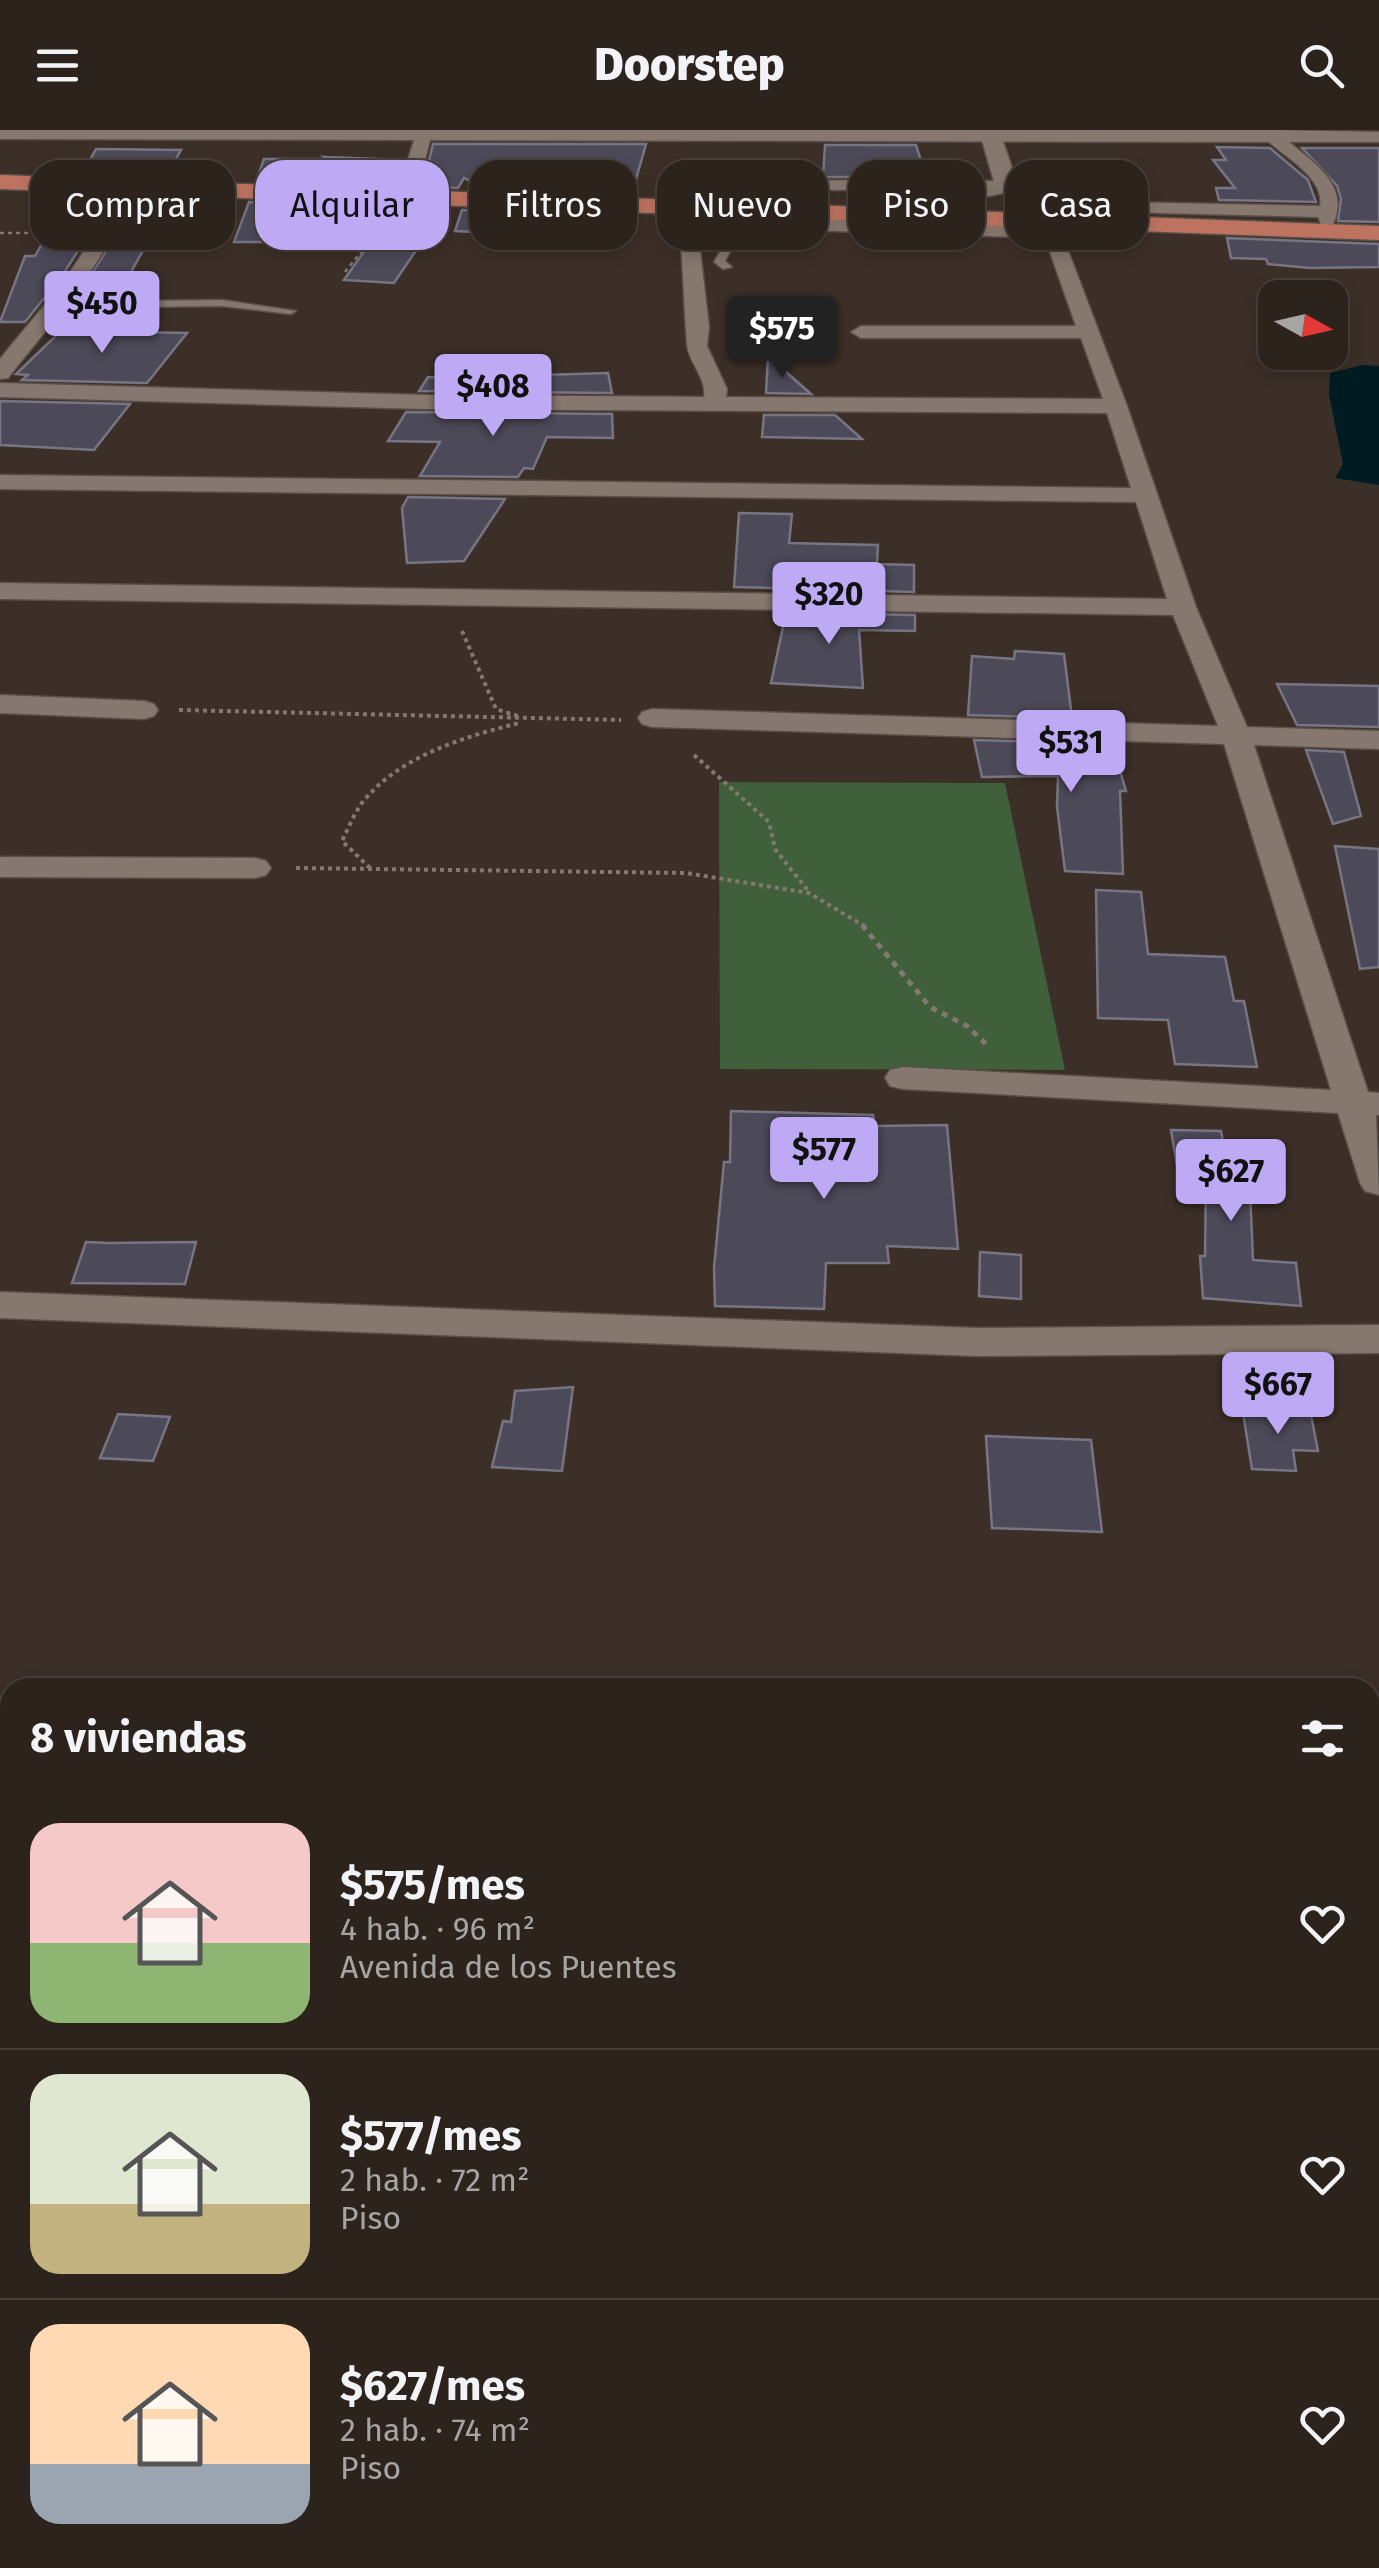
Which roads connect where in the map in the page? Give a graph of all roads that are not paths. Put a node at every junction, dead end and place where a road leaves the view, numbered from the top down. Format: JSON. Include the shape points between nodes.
{"nodes":[{"id":1,"x":990,"y":132,"type":"edge"},
{"id":2,"x":426,"y":133,"type":"edge"},
{"id":3,"x":1266,"y":133,"type":"edge"},
{"id":4,"x":0,"y":134,"type":"edge"},
{"id":5,"x":160,"y":137,"type":"edge"},
{"id":6,"x":1379,"y":137,"type":"edge"},
{"id":7,"x":416,"y":160,"type":"edge"},
{"id":8,"x":677,"y":160,"type":"edge"},
{"id":9,"x":696,"y":160,"type":"edge"},
{"id":10,"x":657,"y":161,"type":"edge"},
{"id":11,"x":0,"y":172,"type":"edge"},
{"id":12,"x":828,"y":172,"type":"edge"},
{"id":13,"x":1005,"y":180,"type":"edge"},
{"id":14,"x":0,"y":182,"type":"edge"},
{"id":15,"x":30,"y":183,"type":"edge"},
{"id":16,"x":1005,"y":186,"type":"edge"},
{"id":17,"x":449,"y":188,"type":"edge"},
{"id":18,"x":848,"y":207,"type":"edge"},
{"id":19,"x":1148,"y":214,"type":"edge"},
{"id":20,"x":1148,"y":216,"type":"edge"},
{"id":21,"x":1329,"y":216,"type":"junction"},
{"id":22,"x":1379,"y":222,"type":"edge"},
{"id":23,"x":1379,"y":233,"type":"edge"},
{"id":24,"x":90,"y":250,"type":"edge"},
{"id":25,"x":691,"y":250,"type":"edge"},
{"id":26,"x":726,"y":250,"type":"edge"},
{"id":27,"x":1058,"y":250,"type":"edge"},
{"id":28,"x":727,"y":267,"type":"dead end"},
{"id":29,"x":51,"y":305,"type":"junction"},
{"id":30,"x":291,"y":311,"type":"dead end"},
{"id":31,"x":861,"y":332,"type":"road end"},
{"id":32,"x":1088,"y":332,"type":"junction"},
{"id":33,"x":1035,"y":333,"type":"junction"},
{"id":34,"x":938,"y":348,"type":"dead end"},
{"id":35,"x":0,"y":373,"type":"edge"},
{"id":36,"x":0,"y":390,"type":"edge"},
{"id":37,"x":714,"y":404,"type":"junction"},
{"id":38,"x":1116,"y":406,"type":"junction"},
{"id":39,"x":0,"y":482,"type":"edge"},
{"id":40,"x":1146,"y":495,"type":"junction"},
{"id":41,"x":0,"y":591,"type":"edge"},
{"id":42,"x":1182,"y":607,"type":"junction"},
{"id":43,"x":0,"y":704,"type":"edge"},
{"id":44,"x":144,"y":710,"type":"road end"},
{"id":45,"x":652,"y":718,"type":"road end"},
{"id":46,"x":1236,"y":736,"type":"junction"},
{"id":47,"x":1379,"y":740,"type":"edge"},
{"id":48,"x":0,"y":866,"type":"edge"},
{"id":49,"x":255,"y":868,"type":"road end"},
{"id":50,"x":903,"y":1078,"type":"dead end"},
{"id":51,"x":1368,"y":1103,"type":"edge"},
{"id":52,"x":1379,"y":1183,"type":"edge"},
{"id":53,"x":0,"y":1305,"type":"edge"},
{"id":54,"x":1379,"y":1339,"type":"edge"}],
"edges":[{"from":1,"to":3,"type":"street"},
{"from":1,"to":9,"type":"street"},
{"from":1,"to":13,"type":"street"},
{"from":2,"to":5,"type":"street"},
{"from":2,"to":7,"type":"street"},
{"from":2,"to":8,"type":"street"},
{"from":3,"to":6,"type":"street"},
{"from":3,"to":21,"type":"street","via":[[1320,177],[1332,196]]},
{"from":4,"to":5,"type":"street"},
{"from":10,"to":11,"type":"main road"},
{"from":12,"to":16,"type":"street"},
{"from":14,"to":15,"type":"main road"},
{"from":17,"to":18,"type":"main road"},
{"from":19,"to":21,"type":"main road"},
{"from":20,"to":23,"type":"main road"},
{"from":21,"to":22,"type":"main road"},
{"from":24,"to":29,"type":"street"},
{"from":25,"to":37,"type":"street","via":[[697,346],[716,389]]},
{"from":26,"to":28,"type":"lane","via":[[719,262]]},
{"from":27,"to":32,"type":"street"},
{"from":29,"to":30,"type":"lane","via":[[172,301]]},
{"from":29,"to":35,"type":"street"},
{"from":31,"to":33,"type":"street"},
{"from":32,"to":33,"type":"street"},
{"from":32,"to":38,"type":"street"},
{"from":33,"to":34,"type":"street"},
{"from":36,"to":37,"type":"street"},
{"from":37,"to":38,"type":"street"},
{"from":38,"to":40,"type":"street"},
{"from":39,"to":40,"type":"street"},
{"from":40,"to":42,"type":"street"},
{"from":41,"to":42,"type":"street"},
{"from":42,"to":46,"type":"street"},
{"from":43,"to":44,"type":"street"},
{"from":45,"to":46,"type":"street"},
{"from":46,"to":47,"type":"street"},
{"from":46,"to":51,"type":"street"},
{"from":48,"to":49,"type":"street"},
{"from":50,"to":51,"type":"street"},
{"from":51,"to":52,"type":"street"},
{"from":53,"to":54,"type":"street","via":[[976,1342]]}]}
